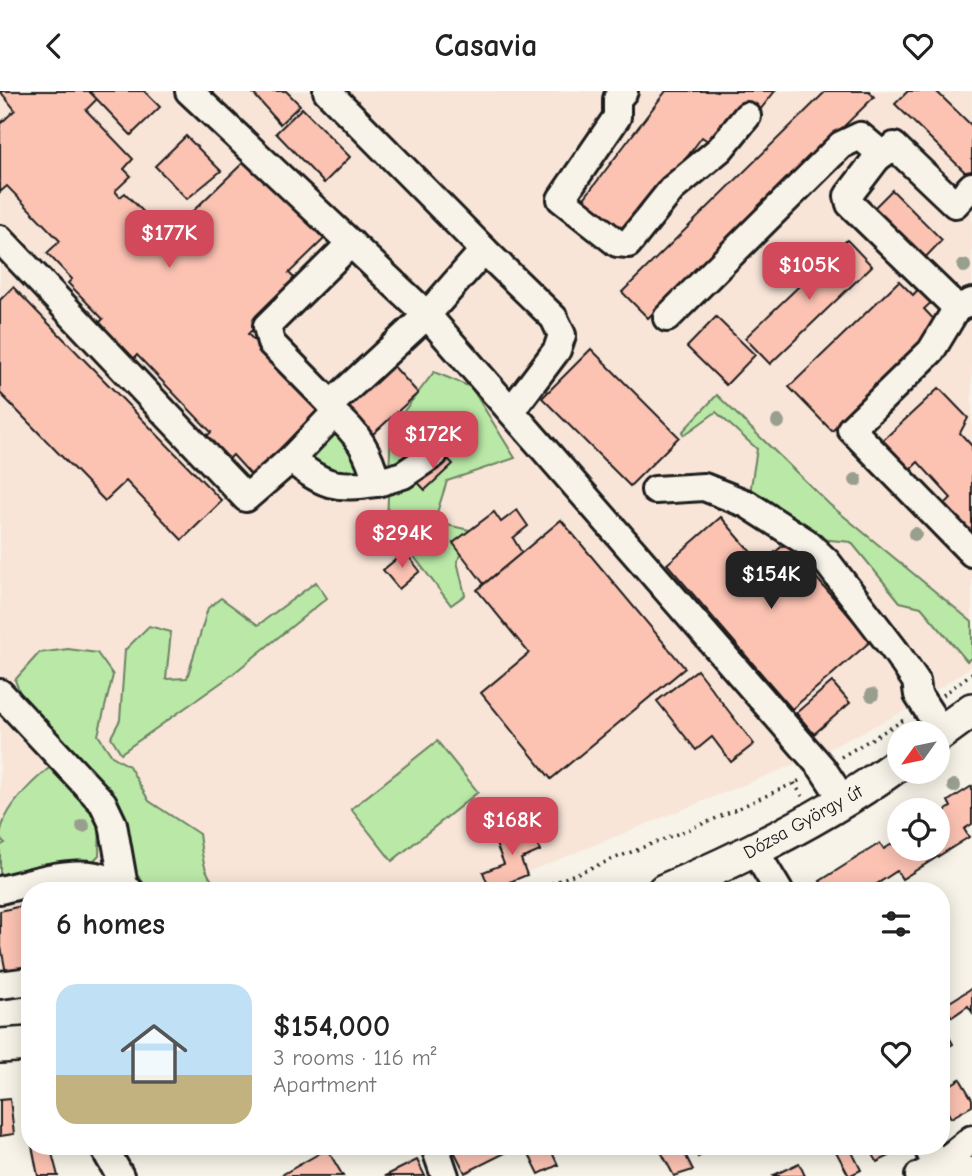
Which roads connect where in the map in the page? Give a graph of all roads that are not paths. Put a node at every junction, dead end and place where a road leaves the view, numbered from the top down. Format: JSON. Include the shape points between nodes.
{"nodes":[{"id":1,"x":188,"y":91,"type":"edge"},
{"id":2,"x":327,"y":91,"type":"edge"},
{"id":3,"x":616,"y":94,"type":"edge"},
{"id":4,"x":747,"y":116,"type":"dead end"},
{"id":5,"x":877,"y":158,"type":"junction"},
{"id":6,"x":972,"y":186,"type":"edge"},
{"id":7,"x":0,"y":239,"type":"edge"},
{"id":8,"x":351,"y":243,"type":"junction"},
{"id":9,"x":485,"y":250,"type":"junction"},
{"id":10,"x":965,"y":305,"type":"edge"},
{"id":11,"x":427,"y":315,"type":"junction"},
{"id":12,"x":667,"y":318,"type":"dead end"},
{"id":13,"x":332,"y":409,"type":"junction"},
{"id":14,"x":511,"y":411,"type":"junction"},
{"id":15,"x":434,"y":454,"type":"dead end"},
{"id":16,"x":291,"y":459,"type":"junction"},
{"id":17,"x":377,"y":482,"type":"junction"},
{"id":18,"x":655,"y":490,"type":"dead end"},
{"id":19,"x":972,"y":553,"type":"edge"},
{"id":20,"x":0,"y":693,"type":"edge"},
{"id":21,"x":972,"y":710,"type":"edge"},
{"id":22,"x":933,"y":721,"type":"edge"},
{"id":23,"x":945,"y":721,"type":"edge"},
{"id":24,"x":887,"y":771,"type":"edge"},
{"id":25,"x":843,"y":800,"type":"junction"},
{"id":26,"x":755,"y":851,"type":"junction"},
{"id":27,"x":35,"y":882,"type":"edge"},
{"id":28,"x":113,"y":882,"type":"edge"},
{"id":29,"x":126,"y":882,"type":"edge"},
{"id":30,"x":684,"y":882,"type":"edge"},
{"id":31,"x":774,"y":882,"type":"edge"},
{"id":32,"x":21,"y":885,"type":"edge"},
{"id":33,"x":0,"y":890,"type":"edge"},
{"id":34,"x":21,"y":982,"type":"edge"},
{"id":35,"x":0,"y":985,"type":"edge"},
{"id":36,"x":21,"y":1045,"type":"edge"},
{"id":37,"x":0,"y":1046,"type":"edge"},
{"id":38,"x":972,"y":1139,"type":"edge"},
{"id":39,"x":950,"y":1153,"type":"edge"},
{"id":40,"x":108,"y":1155,"type":"edge"},
{"id":41,"x":437,"y":1155,"type":"edge"},
{"id":42,"x":947,"y":1155,"type":"edge"},
{"id":43,"x":930,"y":1166,"type":"edge"},
{"id":44,"x":972,"y":1171,"type":"edge"},
{"id":45,"x":120,"y":1176,"type":"edge"},
{"id":46,"x":445,"y":1176,"type":"edge"}],
"edges":[{"from":1,"to":8,"type":"street"},
{"from":2,"to":9,"type":"street"},
{"from":3,"to":4,"type":"street","via":[[618,117],[561,199],[617,243],[628,244],[672,189],[720,149]]},
{"from":5,"to":6,"type":"street","via":[[894,146],[955,204]]},
{"from":5,"to":10,"type":"street","via":[[848,196],[850,204]]},
{"from":5,"to":12,"type":"street","via":[[873,147],[860,136],[841,145]]},
{"from":7,"to":16,"type":"street","via":[[246,498]]},
{"from":8,"to":11,"type":"street"},
{"from":8,"to":13,"type":"street","via":[[267,326],[271,343]]},
{"from":9,"to":11,"type":"street"},
{"from":9,"to":14,"type":"street","via":[[554,318],[562,335],[557,350]]},
{"from":10,"to":19,"type":"street","via":[[931,351],[851,429]]},
{"from":11,"to":13,"type":"street"},
{"from":11,"to":14,"type":"street"},
{"from":13,"to":16,"type":"street"},
{"from":13,"to":17,"type":"street","via":[[361,440]]},
{"from":14,"to":25,"type":"street","via":[[822,768]]},
{"from":15,"to":17,"type":"street","via":[[403,474]]},
{"from":16,"to":17,"type":"street","via":[[326,484],[345,487]]},
{"from":18,"to":22,"type":"street","via":[[704,487],[747,505],[806,542],[827,562],[896,652],[916,681],[918,695]]},
{"from":20,"to":29,"type":"street","via":[[103,803],[113,824]]},
{"from":21,"to":23,"type":"main road"},
{"from":24,"to":25,"type":"main road","name":"Dózsa György út"},
{"from":25,"to":26,"type":"main road","name":"Dózsa György út"},
{"from":26,"to":30,"type":"main road","name":"Dózsa György út"},
{"from":26,"to":31,"type":"street"},
{"from":27,"to":28,"type":"street","via":[[79,872]]},
{"from":32,"to":33,"type":"street"},
{"from":34,"to":35,"type":"street"},
{"from":36,"to":37,"type":"main road"},
{"from":38,"to":39,"type":"street"},
{"from":40,"to":45,"type":"street"},
{"from":41,"to":46,"type":"street"},
{"from":42,"to":43,"type":"street"},
{"from":43,"to":44,"type":"street"}]}
